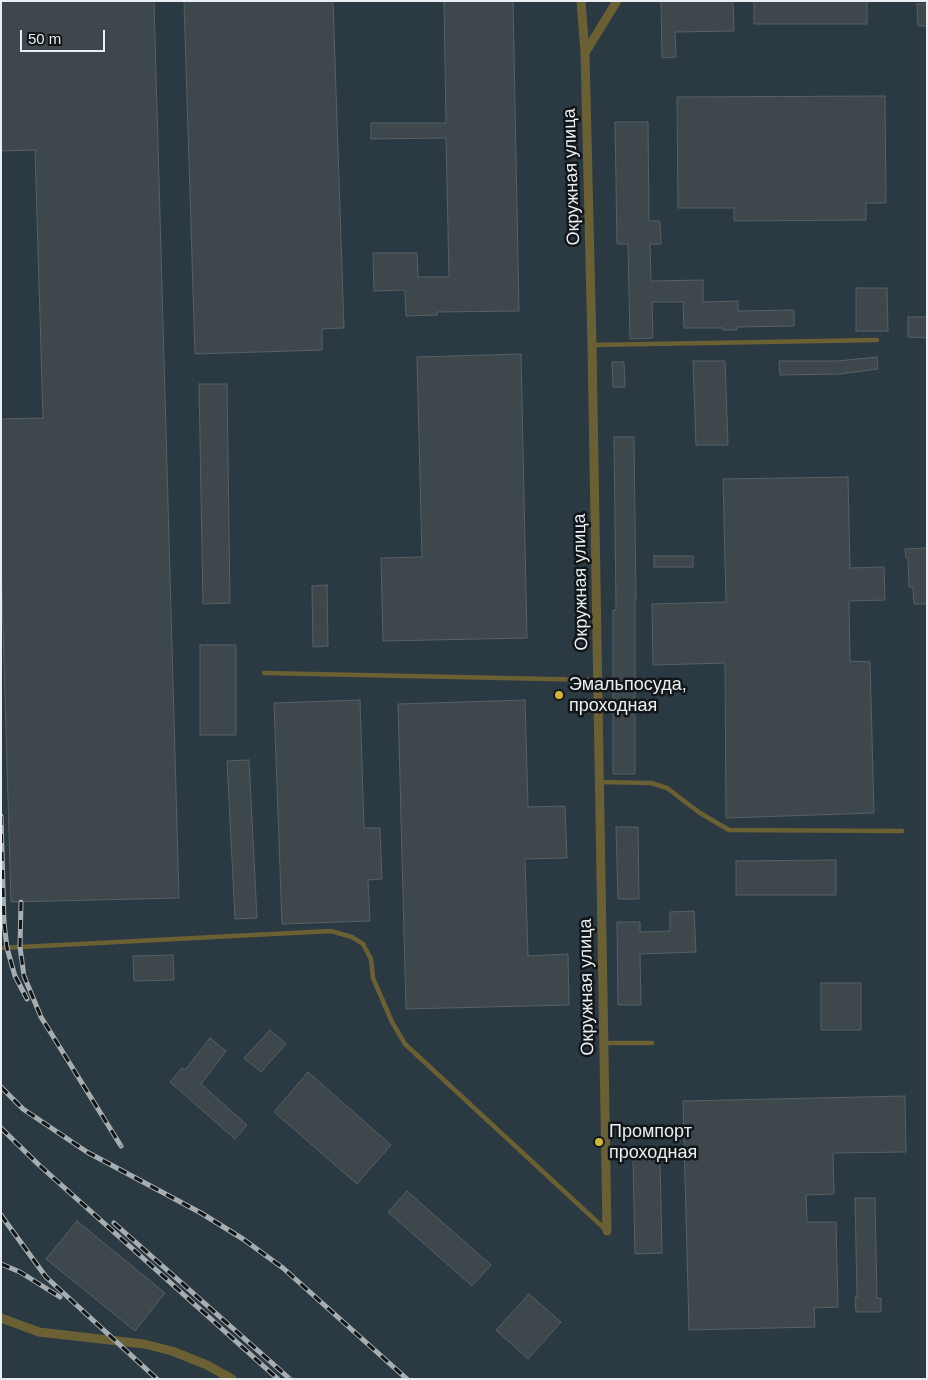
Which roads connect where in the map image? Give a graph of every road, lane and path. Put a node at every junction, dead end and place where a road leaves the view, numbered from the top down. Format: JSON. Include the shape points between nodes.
{"nodes":[{"id":1,"x":581,"y":1,"type":"edge"},
{"id":2,"x":617,"y":1,"type":"edge"},
{"id":3,"x":585,"y":53,"type":"junction"},
{"id":4,"x":878,"y":340,"type":"dead end"},
{"id":5,"x":592,"y":346,"type":"junction"},
{"id":6,"x":264,"y":673,"type":"dead end"},
{"id":7,"x":599,"y":680,"type":"junction"},
{"id":8,"x":600,"y":782,"type":"junction"},
{"id":9,"x":902,"y":831,"type":"dead end"},
{"id":10,"x":1,"y":948,"type":"edge"},
{"id":11,"x":604,"y":1043,"type":"junction"},
{"id":12,"x":652,"y":1043,"type":"dead end"},
{"id":13,"x":607,"y":1231,"type":"joint"},
{"id":14,"x":1,"y":1318,"type":"edge"},
{"id":15,"x":232,"y":1379,"type":"edge"}],
"edges":[{"from":1,"to":3,"type":"street","name":"Окружная улица"},
{"from":2,"to":3,"type":"street"},
{"from":3,"to":5,"type":"street","name":"Окружная улица"},
{"from":4,"to":5,"type":"lane"},
{"from":5,"to":7,"type":"street","name":"Окружная улица"},
{"from":6,"to":7,"type":"lane"},
{"from":7,"to":8,"type":"street","name":"Окружная улица"},
{"from":8,"to":9,"type":"lane","via":[[651,783],[667,788],[729,830]]},
{"from":8,"to":11,"type":"street","name":"Окружная улица"},
{"from":10,"to":13,"type":"lane","via":[[331,931],[352,937],[363,944],[373,978],[392,1022],[406,1044]]},
{"from":11,"to":12,"type":"lane"},
{"from":11,"to":13,"type":"street","name":"Окружная улица"},
{"from":14,"to":15,"type":"street","via":[[39,1332],[144,1344],[172,1351],[207,1364]]}]}
